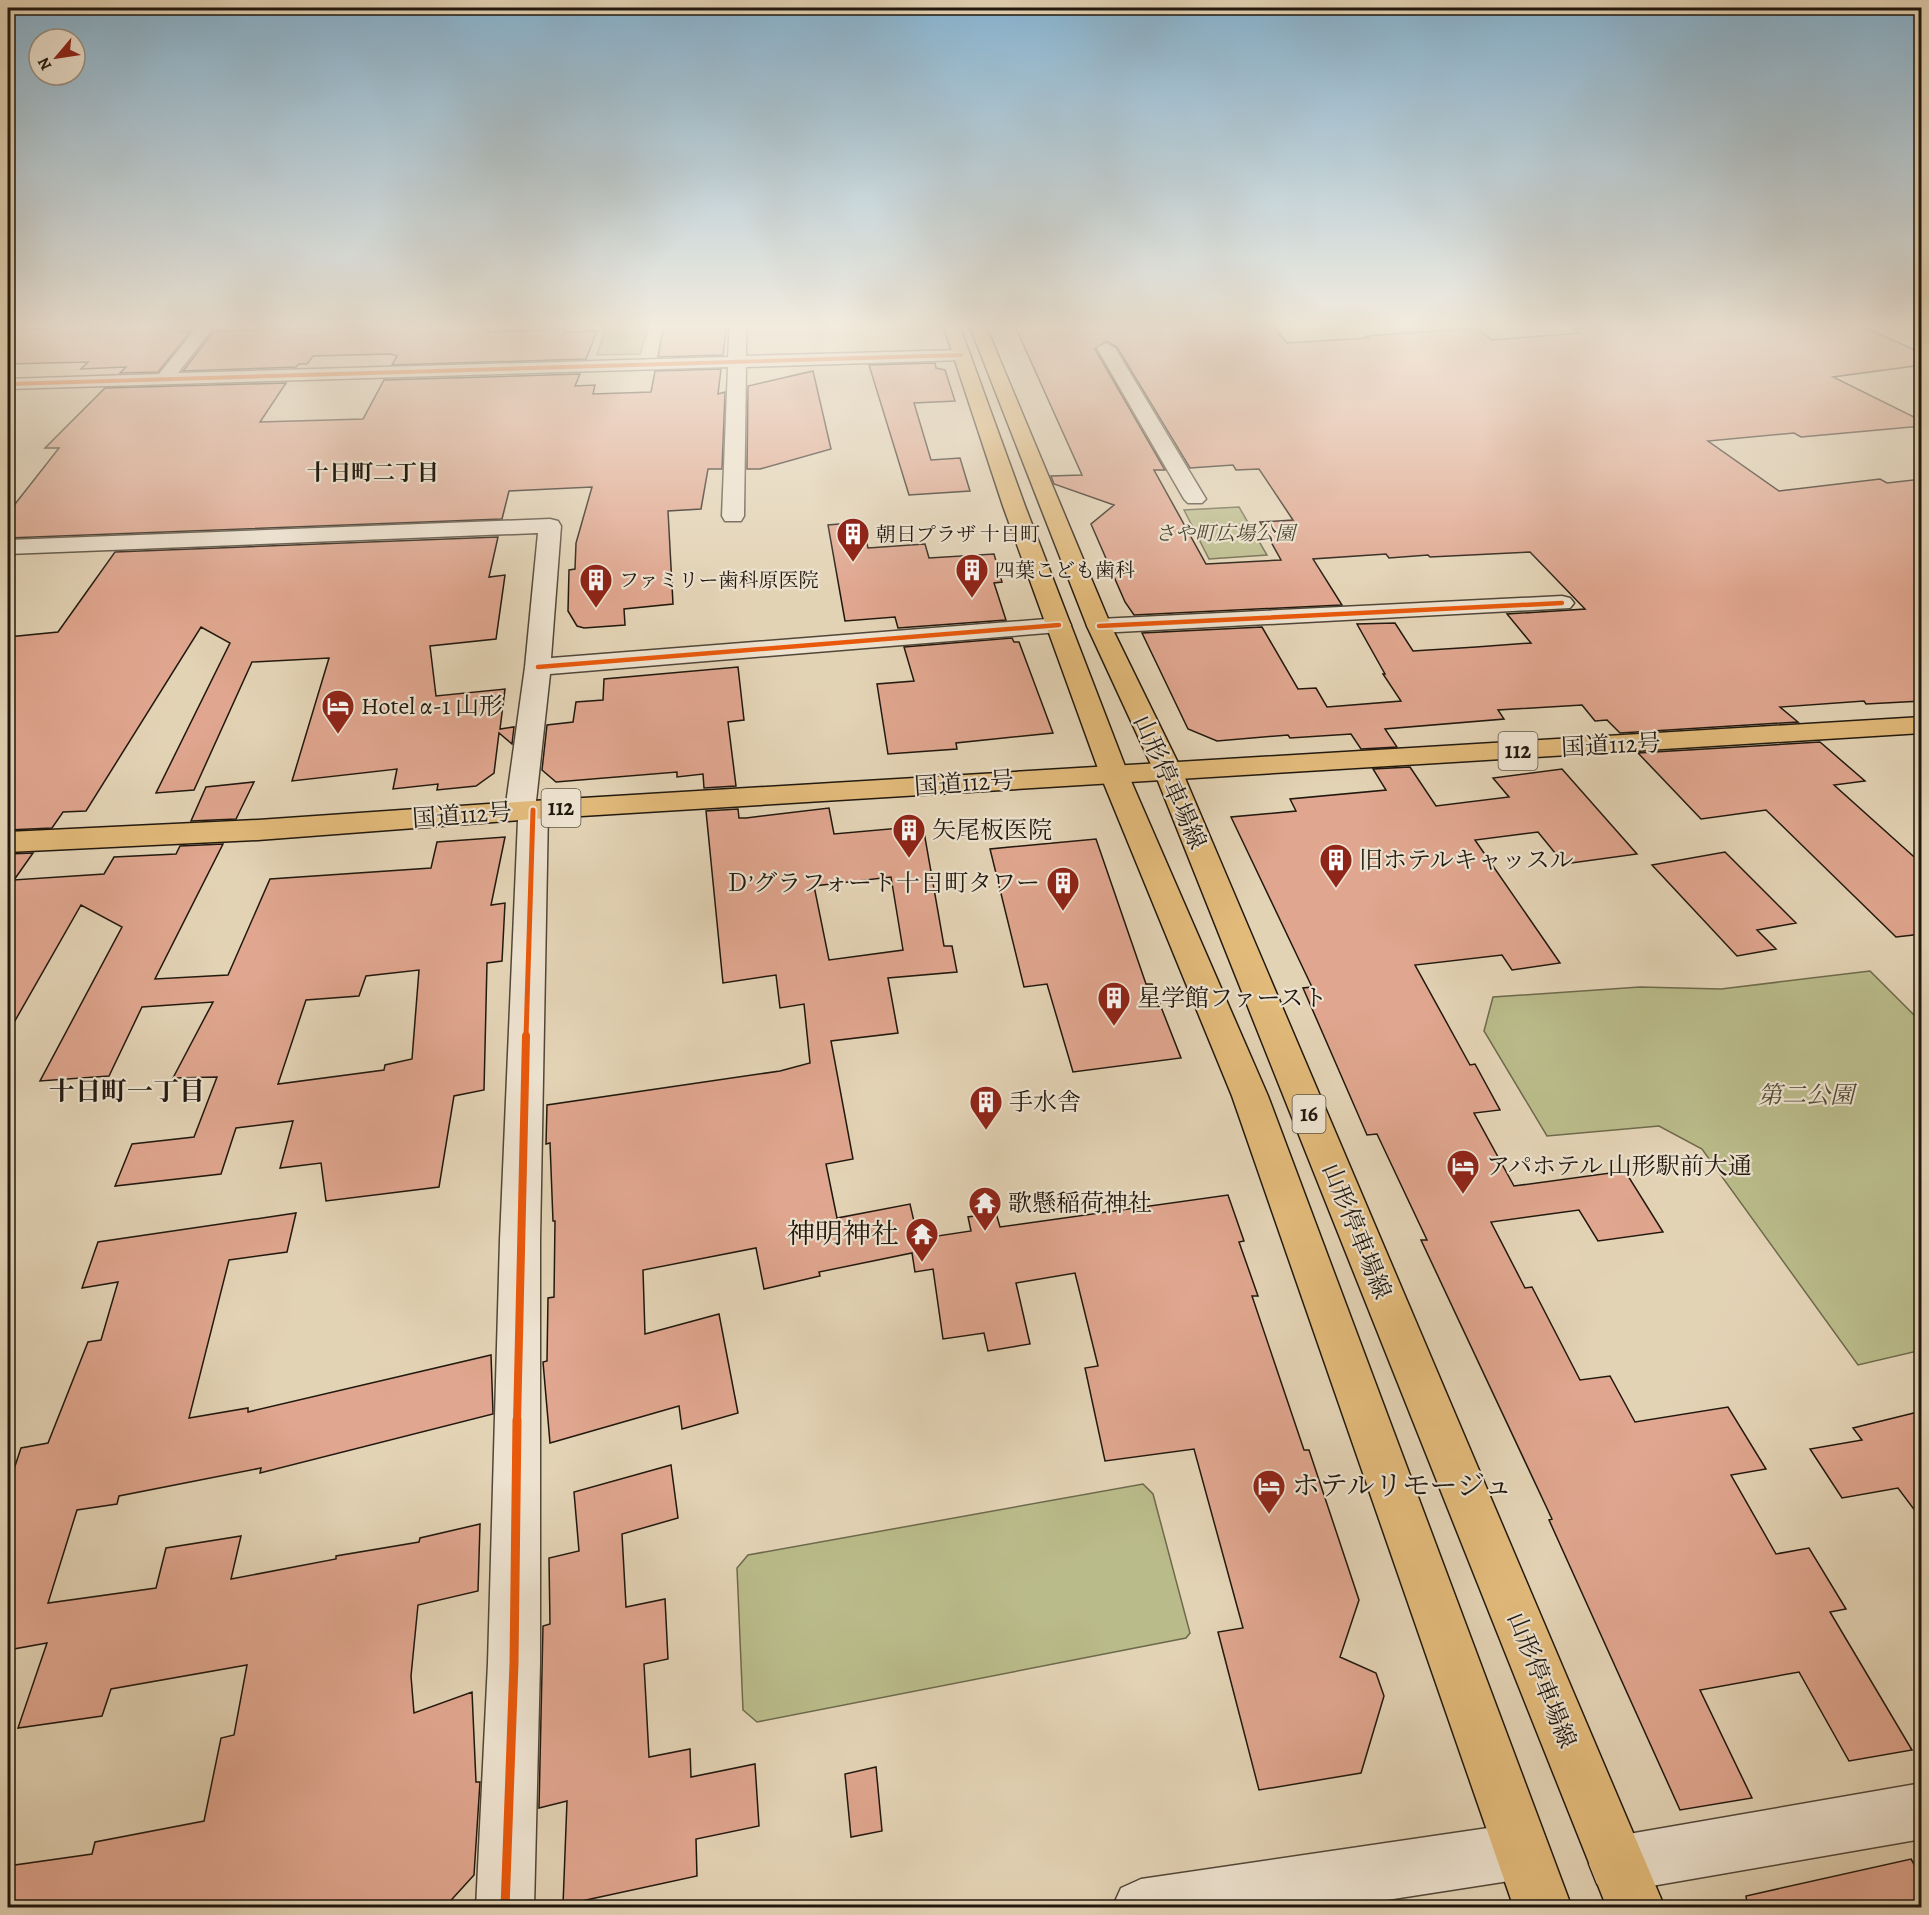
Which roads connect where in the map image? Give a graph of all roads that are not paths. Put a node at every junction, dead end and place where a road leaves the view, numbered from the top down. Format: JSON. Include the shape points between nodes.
{"nodes":[{"id":1,"x":736,"y":413,"type":"edge"},
{"id":2,"x":989,"y":413,"type":"edge"},
{"id":3,"x":1000,"y":413,"type":"edge"},
{"id":4,"x":1145,"y":413,"type":"edge"},
{"id":5,"x":1195,"y":499,"type":"dead end"},
{"id":6,"x":733,"y":516,"type":"dead end"},
{"id":7,"x":8,"y":547,"type":"edge"},
{"id":8,"x":1562,"y":603,"type":"dead end"},
{"id":9,"x":1059,"y":625,"type":"junction"},
{"id":10,"x":1099,"y":626,"type":"junction"},
{"id":11,"x":538,"y":667,"type":"junction"},
{"id":12,"x":1922,"y":724,"type":"edge"},
{"id":13,"x":1168,"y":771,"type":"junction"},
{"id":14,"x":1114,"y":774,"type":"junction"},
{"id":15,"x":527,"y":811,"type":"junction"},
{"id":16,"x":8,"y":842,"type":"edge"},
{"id":17,"x":1922,"y":1810,"type":"edge"},
{"id":18,"x":1522,"y":1851,"type":"junction"},
{"id":19,"x":1627,"y":1886,"type":"edge"},
{"id":20,"x":505,"y":1908,"type":"edge"},
{"id":21,"x":1142,"y":1908,"type":"edge"},
{"id":22,"x":1543,"y":1908,"type":"edge"}],
"edges":[{"from":1,"to":6,"type":"street"},
{"from":2,"to":9,"type":"main road","name":"山形停車場線","number":"16"},
{"from":3,"to":10,"type":"main road","name":"山形停車場線","number":"16"},
{"from":4,"to":5,"type":"street"},
{"from":7,"to":11,"type":"street","via":[[550,526]]},
{"from":8,"to":10,"type":"street"},
{"from":9,"to":11,"type":"street"},
{"from":9,"to":14,"type":"main road","name":"山形停車場線","number":"16"},
{"from":10,"to":13,"type":"main road","name":"山形停車場線","number":"16"},
{"from":11,"to":15,"type":"street"},
{"from":12,"to":13,"type":"main road","name":"国道112号","number":"112"},
{"from":13,"to":14,"type":"main road","name":"国道112号","number":"112"},
{"from":13,"to":19,"type":"main road","name":"山形停車場線","number":"16"},
{"from":14,"to":15,"type":"main road","name":"国道112号","number":"112"},
{"from":14,"to":18,"type":"main road","name":"山形停車場線","number":"16","via":[[1250,1096]]},
{"from":15,"to":16,"type":"main road","name":"国道112号","number":"112"},
{"from":15,"to":20,"type":"street","via":[[514,1663]]},
{"from":17,"to":19,"type":"street"},
{"from":18,"to":21,"type":"street"},
{"from":18,"to":22,"type":"main road","name":"山形停車場線","number":"16"}]}
